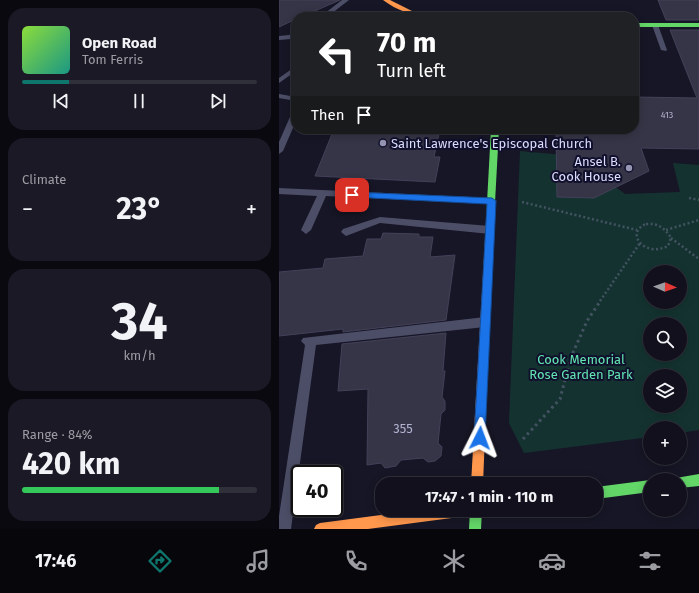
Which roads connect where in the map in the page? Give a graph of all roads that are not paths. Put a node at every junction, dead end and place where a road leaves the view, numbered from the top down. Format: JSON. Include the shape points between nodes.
{"nodes":[{"id":1,"x":346,"y":0,"type":"edge"},
{"id":2,"x":386,"y":0,"type":"edge"},
{"id":3,"x":407,"y":11,"type":"joint"},
{"id":4,"x":330,"y":12,"type":"edge"},
{"id":5,"x":410,"y":12,"type":"edge"},
{"id":6,"x":639,"y":24,"type":"edge"},
{"id":7,"x":655,"y":24,"type":"junction"},
{"id":8,"x":699,"y":24,"type":"edge"},
{"id":9,"x":291,"y":36,"type":"edge"},
{"id":10,"x":279,"y":38,"type":"edge"},
{"id":11,"x":664,"y":50,"type":"dead end"},
{"id":12,"x":291,"y":72,"type":"edge"},
{"id":13,"x":279,"y":81,"type":"edge"},
{"id":14,"x":279,"y":96,"type":"edge"},
{"id":15,"x":291,"y":98,"type":"edge"},
{"id":16,"x":291,"y":123,"type":"edge"},
{"id":17,"x":495,"y":134,"type":"edge"},
{"id":18,"x":279,"y":151,"type":"edge"},
{"id":19,"x":279,"y":191,"type":"edge"},
{"id":20,"x":323,"y":193,"type":"junction"},
{"id":21,"x":492,"y":201,"type":"junction"},
{"id":22,"x":306,"y":230,"type":"dead end"},
{"id":23,"x":490,"y":230,"type":"junction"},
{"id":24,"x":346,"y":232,"type":"dead end"},
{"id":25,"x":485,"y":322,"type":"junction"},
{"id":26,"x":477,"y":477,"type":"edge"},
{"id":27,"x":699,"y":480,"type":"edge"},
{"id":28,"x":687,"y":481,"type":"edge"},
{"id":29,"x":643,"y":487,"type":"edge"},
{"id":30,"x":603,"y":492,"type":"edge"},
{"id":31,"x":413,"y":517,"type":"edge"},
{"id":32,"x":476,"y":517,"type":"edge"},
{"id":33,"x":284,"y":529,"type":"edge"},
{"id":34,"x":320,"y":529,"type":"edge"},
{"id":35,"x":475,"y":529,"type":"edge"}],
"edges":[{"from":1,"to":4,"type":"lane"},
{"from":2,"to":3,"type":"street"},
{"from":3,"to":5,"type":"street"},
{"from":6,"to":7,"type":"street"},
{"from":7,"to":8,"type":"street"},
{"from":7,"to":11,"type":"lane"},
{"from":9,"to":10,"type":"lane"},
{"from":12,"to":13,"type":"lane"},
{"from":14,"to":15,"type":"lane"},
{"from":16,"to":18,"type":"lane"},
{"from":17,"to":21,"type":"street"},
{"from":19,"to":20,"type":"lane"},
{"from":20,"to":21,"type":"lane"},
{"from":20,"to":22,"type":"lane"},
{"from":21,"to":23,"type":"street"},
{"from":23,"to":24,"type":"lane","via":[[379,220]]},
{"from":23,"to":25,"type":"street"},
{"from":25,"to":26,"type":"street"},
{"from":25,"to":33,"type":"lane","via":[[309,341]]},
{"from":27,"to":28,"type":"street"},
{"from":29,"to":30,"type":"street"},
{"from":31,"to":34,"type":"street"},
{"from":32,"to":35,"type":"street"}]}
